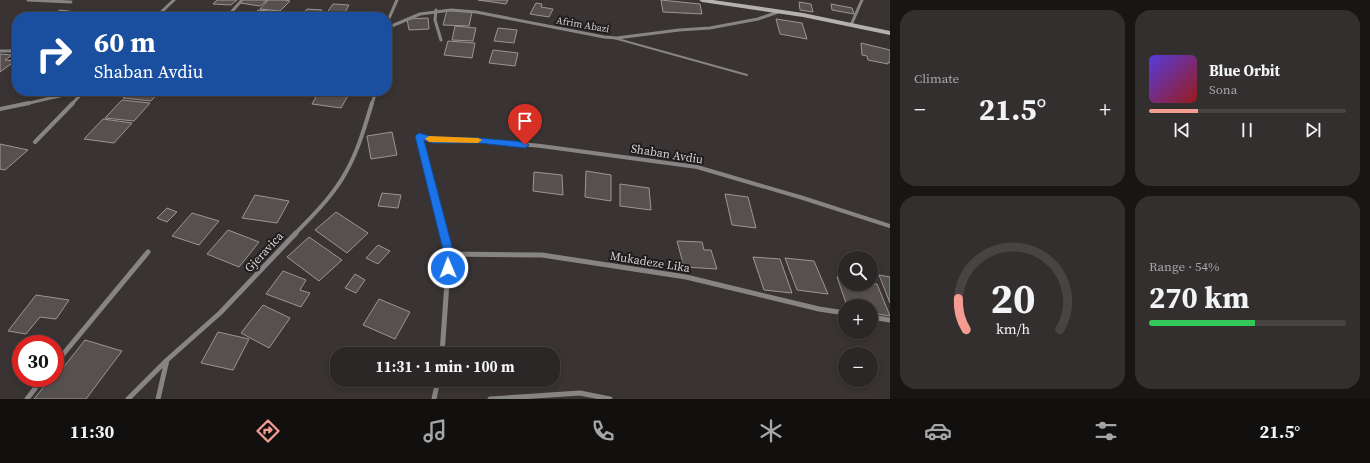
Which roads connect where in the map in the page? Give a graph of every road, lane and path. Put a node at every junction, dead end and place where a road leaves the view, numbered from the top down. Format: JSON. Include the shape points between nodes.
{"nodes":[{"id":1,"x":28,"y":0,"type":"edge"},
{"id":2,"x":174,"y":0,"type":"edge"},
{"id":3,"x":242,"y":0,"type":"edge"},
{"id":4,"x":397,"y":0,"type":"edge"},
{"id":5,"x":702,"y":0,"type":"edge"},
{"id":6,"x":862,"y":0,"type":"edge"},
{"id":7,"x":71,"y":2,"type":"dead end"},
{"id":8,"x":436,"y":10,"type":"junction"},
{"id":9,"x":161,"y":12,"type":"edge"},
{"id":10,"x":231,"y":12,"type":"edge"},
{"id":11,"x":392,"y":12,"type":"edge"},
{"id":12,"x":778,"y":12,"type":"junction"},
{"id":13,"x":850,"y":25,"type":"junction"},
{"id":14,"x":392,"y":26,"type":"edge"},
{"id":15,"x":890,"y":34,"type":"edge"},
{"id":16,"x":610,"y":37,"type":"junction"},
{"id":17,"x":442,"y":40,"type":"dead end"},
{"id":18,"x":0,"y":51,"type":"edge"},
{"id":19,"x":12,"y":52,"type":"edge"},
{"id":20,"x":746,"y":75,"type":"dead end"},
{"id":21,"x":60,"y":96,"type":"edge"},
{"id":22,"x":78,"y":96,"type":"edge"},
{"id":23,"x":374,"y":96,"type":"edge"},
{"id":24,"x":0,"y":109,"type":"edge"},
{"id":25,"x":36,"y":142,"type":"dead end"},
{"id":26,"x":890,"y":226,"type":"edge"},
{"id":27,"x":148,"y":252,"type":"dead end"},
{"id":28,"x":449,"y":254,"type":"junction"},
{"id":29,"x":838,"y":312,"type":"edge"},
{"id":30,"x":878,"y":318,"type":"edge"},
{"id":31,"x":890,"y":320,"type":"edge"},
{"id":32,"x":442,"y":347,"type":"edge"},
{"id":33,"x":64,"y":353,"type":"edge"},
{"id":34,"x":167,"y":360,"type":"junction"},
{"id":35,"x":36,"y":387,"type":"edge"},
{"id":36,"x":437,"y":387,"type":"edge"},
{"id":37,"x":27,"y":399,"type":"edge"},
{"id":38,"x":128,"y":399,"type":"edge"},
{"id":39,"x":158,"y":399,"type":"edge"},
{"id":40,"x":434,"y":399,"type":"edge"},
{"id":41,"x":490,"y":399,"type":"edge"},
{"id":42,"x":610,"y":399,"type":"edge"}],
"edges":[{"from":1,"to":7,"type":"street"},
{"from":2,"to":9,"type":"street"},
{"from":3,"to":10,"type":"street"},
{"from":4,"to":11,"type":"street"},
{"from":5,"to":12,"type":"street"},
{"from":6,"to":13,"type":"street"},
{"from":8,"to":14,"type":"street","name":"Afrim Abazi","via":[[413,15]]},
{"from":8,"to":16,"type":"street","name":"Afrim Abazi","via":[[476,12]]},
{"from":8,"to":17,"type":"street","via":[[435,20]]},
{"from":12,"to":13,"type":"street"},
{"from":12,"to":16,"type":"street","name":"Afrim Abazi","via":[[758,19],[710,28]]},
{"from":13,"to":15,"type":"street"},
{"from":16,"to":20,"type":"lane"},
{"from":18,"to":19,"type":"street"},
{"from":21,"to":24,"type":"street"},
{"from":22,"to":25,"type":"street"},
{"from":23,"to":34,"type":"street","name":"Gjeravica","via":[[346,172],[325,202],[220,313]]},
{"from":26,"to":28,"type":"street","name":"Shaban Avdiu","via":[[697,167],[541,146],[479,140],[433,140],[419,136]]},
{"from":27,"to":33,"type":"street"},
{"from":28,"to":29,"type":"street","name":"Mukadeze Lika","via":[[542,255],[686,277]]},
{"from":28,"to":32,"type":"street"},
{"from":30,"to":31,"type":"street"},
{"from":34,"to":38,"type":"street","name":"Gjeravica"},
{"from":34,"to":39,"type":"street"},
{"from":35,"to":37,"type":"street"},
{"from":36,"to":40,"type":"street"},
{"from":41,"to":42,"type":"street","via":[[580,393]]}]}
